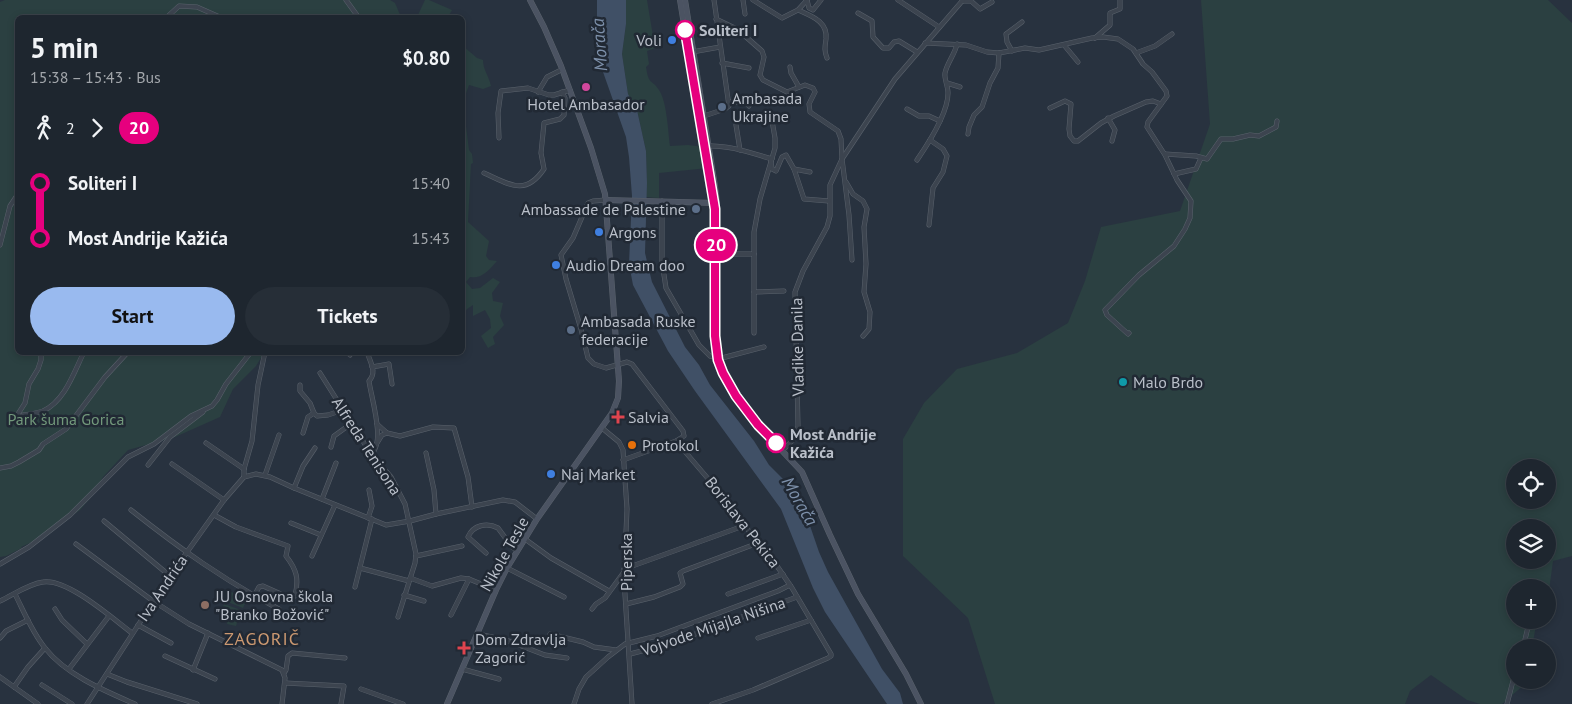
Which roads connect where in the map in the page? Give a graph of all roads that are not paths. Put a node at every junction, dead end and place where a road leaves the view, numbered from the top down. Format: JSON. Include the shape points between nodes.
{"nodes":[{"id":1,"x":346,"y":0,"type":"edge"},
{"id":2,"x":530,"y":0,"type":"edge"},
{"id":3,"x":680,"y":0,"type":"edge"},
{"id":4,"x":685,"y":0,"type":"edge"},
{"id":5,"x":714,"y":0,"type":"edge"},
{"id":6,"x":744,"y":0,"type":"edge"},
{"id":7,"x":753,"y":0,"type":"edge"},
{"id":8,"x":807,"y":0,"type":"edge"},
{"id":9,"x":821,"y":0,"type":"edge"},
{"id":10,"x":898,"y":0,"type":"edge"},
{"id":11,"x":1120,"y":0,"type":"edge"},
{"id":12,"x":963,"y":1,"type":"edge"},
{"id":13,"x":992,"y":2,"type":"dead end"},
{"id":14,"x":798,"y":10,"type":"junction"},
{"id":15,"x":858,"y":13,"type":"dead end"},
{"id":16,"x":744,"y":14,"type":"dead end"},
{"id":17,"x":169,"y":15,"type":"edge"},
{"id":18,"x":215,"y":15,"type":"edge"},
{"id":19,"x":357,"y":15,"type":"edge"},
{"id":20,"x":716,"y":20,"type":"junction"},
{"id":21,"x":1022,"y":22,"type":"dead end"},
{"id":22,"x":939,"y":27,"type":"junction"},
{"id":23,"x":1172,"y":34,"type":"dead end"},
{"id":24,"x":1095,"y":38,"type":"junction"},
{"id":25,"x":925,"y":43,"type":"junction"},
{"id":26,"x":957,"y":44,"type":"junction"},
{"id":27,"x":1064,"y":45,"type":"junction"},
{"id":28,"x":720,"y":47,"type":"junction"},
{"id":29,"x":1012,"y":51,"type":"junction"},
{"id":30,"x":691,"y":52,"type":"junction"},
{"id":31,"x":917,"y":52,"type":"junction"},
{"id":32,"x":999,"y":53,"type":"junction"},
{"id":33,"x":1136,"y":53,"type":"junction"},
{"id":34,"x":827,"y":58,"type":"dead end"},
{"id":35,"x":1078,"y":62,"type":"dead end"},
{"id":36,"x":722,"y":63,"type":"junction"},
{"id":37,"x":790,"y":66,"type":"dead end"},
{"id":38,"x":749,"y":68,"type":"dead end"},
{"id":39,"x":559,"y":71,"type":"dead end"},
{"id":40,"x":947,"y":83,"type":"junction"},
{"id":41,"x":960,"y":86,"type":"dead end"},
{"id":42,"x":799,"y":87,"type":"junction"},
{"id":43,"x":570,"y":90,"type":"junction"},
{"id":44,"x":538,"y":92,"type":"junction"},
{"id":45,"x":562,"y":92,"type":"junction"},
{"id":46,"x":729,"y":102,"type":"junction"},
{"id":47,"x":1161,"y":104,"type":"junction"},
{"id":48,"x":749,"y":106,"type":"dead end"},
{"id":49,"x":1050,"y":108,"type":"dead end"},
{"id":50,"x":908,"y":109,"type":"dead end"},
{"id":51,"x":771,"y":115,"type":"dead end"},
{"id":52,"x":704,"y":116,"type":"junction"},
{"id":53,"x":1108,"y":118,"type":"junction"},
{"id":54,"x":940,"y":121,"type":"junction"},
{"id":55,"x":1278,"y":121,"type":"dead end"},
{"id":56,"x":736,"y":125,"type":"dead end"},
{"id":57,"x":968,"y":134,"type":"dead end"},
{"id":58,"x":499,"y":138,"type":"dead end"},
{"id":59,"x":930,"y":140,"type":"junction"},
{"id":60,"x":1112,"y":141,"type":"dead end"},
{"id":61,"x":706,"y":147,"type":"junction"},
{"id":62,"x":740,"y":150,"type":"junction"},
{"id":63,"x":1164,"y":154,"type":"junction"},
{"id":64,"x":1201,"y":158,"type":"junction"},
{"id":65,"x":771,"y":160,"type":"junction"},
{"id":66,"x":842,"y":160,"type":"junction"},
{"id":67,"x":917,"y":160,"type":"dead end"},
{"id":68,"x":794,"y":169,"type":"junction"},
{"id":69,"x":810,"y":172,"type":"dead end"},
{"id":70,"x":484,"y":173,"type":"dead end"},
{"id":71,"x":1174,"y":174,"type":"junction"},
{"id":72,"x":843,"y":175,"type":"junction"},
{"id":73,"x":713,"y":188,"type":"junction"},
{"id":74,"x":15,"y":198,"type":"edge"},
{"id":75,"x":606,"y":200,"type":"junction"},
{"id":76,"x":661,"y":201,"type":"junction"},
{"id":77,"x":829,"y":201,"type":"junction"},
{"id":78,"x":700,"y":203,"type":"junction"},
{"id":79,"x":715,"y":205,"type":"junction"},
{"id":80,"x":929,"y":225,"type":"dead end"},
{"id":81,"x":0,"y":245,"type":"edge"},
{"id":82,"x":716,"y":254,"type":"junction"},
{"id":83,"x":754,"y":254,"type":"junction"},
{"id":84,"x":852,"y":260,"type":"dead end"},
{"id":85,"x":784,"y":290,"type":"dead end"},
{"id":86,"x":754,"y":292,"type":"junction"},
{"id":87,"x":754,"y":333,"type":"dead end"},
{"id":88,"x":1129,"y":333,"type":"dead end"},
{"id":89,"x":863,"y":336,"type":"dead end"},
{"id":90,"x":764,"y":347,"type":"dead end"},
{"id":91,"x":40,"y":355,"type":"edge"},
{"id":92,"x":82,"y":355,"type":"edge"},
{"id":93,"x":125,"y":355,"type":"edge"},
{"id":94,"x":249,"y":355,"type":"edge"},
{"id":95,"x":265,"y":355,"type":"edge"},
{"id":96,"x":368,"y":355,"type":"edge"},
{"id":97,"x":718,"y":359,"type":"junction"},
{"id":98,"x":618,"y":365,"type":"junction"},
{"id":99,"x":372,"y":367,"type":"junction"},
{"id":100,"x":320,"y":373,"type":"dead end"},
{"id":101,"x":392,"y":384,"type":"dead end"},
{"id":102,"x":300,"y":385,"type":"dead end"},
{"id":103,"x":204,"y":410,"type":"junction"},
{"id":104,"x":343,"y":410,"type":"junction"},
{"id":105,"x":314,"y":413,"type":"junction"},
{"id":106,"x":23,"y":415,"type":"dead end"},
{"id":107,"x":16,"y":417,"type":"dead end"},
{"id":108,"x":352,"y":423,"type":"junction"},
{"id":109,"x":377,"y":424,"type":"junction"},
{"id":110,"x":602,"y":428,"type":"junction"},
{"id":111,"x":303,"y":433,"type":"dead end"},
{"id":112,"x":387,"y":433,"type":"junction"},
{"id":113,"x":279,"y":435,"type":"dead end"},
{"id":114,"x":676,"y":441,"type":"junction"},
{"id":115,"x":377,"y":442,"type":"junction"},
{"id":116,"x":206,"y":443,"type":"dead end"},
{"id":117,"x":331,"y":447,"type":"dead end"},
{"id":118,"x":315,"y":448,"type":"dead end"},
{"id":119,"x":783,"y":450,"type":"junction"},
{"id":120,"x":426,"y":453,"type":"dead end"},
{"id":121,"x":371,"y":454,"type":"junction"},
{"id":122,"x":623,"y":460,"type":"junction"},
{"id":123,"x":336,"y":463,"type":"dead end"},
{"id":124,"x":172,"y":464,"type":"dead end"},
{"id":125,"x":148,"y":465,"type":"dead end"},
{"id":126,"x":0,"y":468,"type":"edge"},
{"id":127,"x":244,"y":469,"type":"junction"},
{"id":128,"x":265,"y":475,"type":"junction"},
{"id":129,"x":244,"y":477,"type":"junction"},
{"id":130,"x":294,"y":488,"type":"junction"},
{"id":131,"x":369,"y":490,"type":"dead end"},
{"id":132,"x":322,"y":499,"type":"junction"},
{"id":133,"x":224,"y":500,"type":"junction"},
{"id":134,"x":336,"y":505,"type":"junction"},
{"id":135,"x":472,"y":507,"type":"junction"},
{"id":136,"x":131,"y":510,"type":"dead end"},
{"id":137,"x":436,"y":514,"type":"junction"},
{"id":138,"x":214,"y":515,"type":"junction"},
{"id":139,"x":370,"y":519,"type":"junction"},
{"id":140,"x":537,"y":519,"type":"junction"},
{"id":141,"x":104,"y":521,"type":"dead end"},
{"id":142,"x":410,"y":521,"type":"junction"},
{"id":143,"x":291,"y":523,"type":"dead end"},
{"id":144,"x":746,"y":525,"type":"junction"},
{"id":145,"x":321,"y":535,"type":"junction"},
{"id":146,"x":525,"y":539,"type":"junction"},
{"id":147,"x":758,"y":543,"type":"junction"},
{"id":148,"x":76,"y":544,"type":"dead end"},
{"id":149,"x":462,"y":546,"type":"dead end"},
{"id":150,"x":518,"y":550,"type":"junction"},
{"id":151,"x":186,"y":553,"type":"junction"},
{"id":152,"x":486,"y":553,"type":"dead end"},
{"id":153,"x":312,"y":556,"type":"dead end"},
{"id":154,"x":416,"y":556,"type":"junction"},
{"id":155,"x":0,"y":564,"type":"edge"},
{"id":156,"x":360,"y":568,"type":"junction"},
{"id":157,"x":507,"y":568,"type":"junction"},
{"id":158,"x":624,"y":571,"type":"junction"},
{"id":159,"x":783,"y":574,"type":"junction"},
{"id":160,"x":170,"y":576,"type":"junction"},
{"id":161,"x":469,"y":579,"type":"junction"},
{"id":162,"x":410,"y":580,"type":"junction"},
{"id":163,"x":790,"y":585,"type":"junction"},
{"id":164,"x":355,"y":587,"type":"dead end"},
{"id":165,"x":496,"y":590,"type":"junction"},
{"id":166,"x":609,"y":592,"type":"junction"},
{"id":167,"x":14,"y":594,"type":"junction"},
{"id":168,"x":728,"y":594,"type":"dead end"},
{"id":169,"x":404,"y":595,"type":"junction"},
{"id":170,"x":254,"y":596,"type":"junction"},
{"id":171,"x":564,"y":597,"type":"dead end"},
{"id":172,"x":797,"y":597,"type":"junction"},
{"id":173,"x":0,"y":601,"type":"edge"},
{"id":174,"x":153,"y":601,"type":"junction"},
{"id":175,"x":424,"y":601,"type":"dead end"},
{"id":176,"x":626,"y":604,"type":"junction"},
{"id":177,"x":54,"y":609,"type":"dead end"},
{"id":178,"x":278,"y":609,"type":"dead end"},
{"id":179,"x":592,"y":609,"type":"dead end"},
{"id":180,"x":451,"y":615,"type":"dead end"},
{"id":181,"x":109,"y":616,"type":"junction"},
{"id":182,"x":398,"y":617,"type":"dead end"},
{"id":183,"x":28,"y":620,"type":"junction"},
{"id":184,"x":811,"y":620,"type":"junction"},
{"id":185,"x":138,"y":625,"type":"junction"},
{"id":186,"x":132,"y":633,"type":"junction"},
{"id":187,"x":208,"y":633,"type":"junction"},
{"id":188,"x":478,"y":634,"type":"junction"},
{"id":189,"x":550,"y":634,"type":"dead end"},
{"id":190,"x":0,"y":638,"type":"edge"},
{"id":191,"x":758,"y":638,"type":"dead end"},
{"id":192,"x":171,"y":643,"type":"dead end"},
{"id":193,"x":629,"y":643,"type":"junction"},
{"id":194,"x":87,"y":644,"type":"junction"},
{"id":195,"x":45,"y":648,"type":"junction"},
{"id":196,"x":616,"y":650,"type":"junction"},
{"id":197,"x":630,"y":654,"type":"junction"},
{"id":198,"x":164,"y":656,"type":"dead end"},
{"id":199,"x":345,"y":658,"type":"dead end"},
{"id":200,"x":566,"y":658,"type":"dead end"},
{"id":201,"x":70,"y":669,"type":"junction"},
{"id":202,"x":193,"y":670,"type":"junction"},
{"id":203,"x":462,"y":670,"type":"junction"},
{"id":204,"x":284,"y":673,"type":"junction"},
{"id":205,"x":107,"y":674,"type":"junction"},
{"id":206,"x":0,"y":677,"type":"edge"},
{"id":207,"x":215,"y":679,"type":"dead end"},
{"id":208,"x":500,"y":679,"type":"dead end"},
{"id":209,"x":285,"y":683,"type":"junction"},
{"id":210,"x":42,"y":685,"type":"dead end"},
{"id":211,"x":14,"y":687,"type":"junction"},
{"id":212,"x":98,"y":687,"type":"junction"},
{"id":213,"x":361,"y":688,"type":"dead end"},
{"id":214,"x":1511,"y":689,"type":"edge"},
{"id":215,"x":38,"y":704,"type":"edge"},
{"id":216,"x":72,"y":704,"type":"edge"},
{"id":217,"x":87,"y":704,"type":"edge"},
{"id":218,"x":136,"y":704,"type":"edge"},
{"id":219,"x":198,"y":704,"type":"edge"},
{"id":220,"x":282,"y":704,"type":"edge"},
{"id":221,"x":341,"y":704,"type":"edge"},
{"id":222,"x":403,"y":704,"type":"edge"},
{"id":223,"x":447,"y":704,"type":"edge"},
{"id":224,"x":574,"y":704,"type":"edge"},
{"id":225,"x":632,"y":704,"type":"edge"},
{"id":226,"x":712,"y":704,"type":"edge"},
{"id":227,"x":921,"y":704,"type":"edge"},
{"id":228,"x":1508,"y":704,"type":"edge"}],
"edges":[{"from":1,"to":19,"type":"street"},
{"from":2,"to":43,"type":"main road","name":"Nikole Tesle","via":[[548,34]]},
{"from":3,"to":30,"type":"main road"},
{"from":4,"to":30,"type":"main road"},
{"from":5,"to":20,"type":"street"},
{"from":6,"to":16,"type":"street"},
{"from":7,"to":14,"type":"street","via":[[781,18]]},
{"from":8,"to":9,"type":"street","via":[[813,10]]},
{"from":8,"to":14,"type":"street"},
{"from":10,"to":22,"type":"street"},
{"from":11,"to":24,"type":"street","via":[[1120,9],[1110,12],[1110,25]]},
{"from":12,"to":13,"type":"street","via":[[971,0],[980,9]]},
{"from":12,"to":22,"type":"street","name":"Vladike Danila"},
{"from":14,"to":34,"type":"street","via":[[824,25]]},
{"from":15,"to":31,"type":"street","via":[[872,21],[874,37],[883,48],[899,41]]},
{"from":17,"to":18,"type":"street","via":[[178,6],[197,7]]},
{"from":20,"to":28,"type":"street"},
{"from":20,"to":42,"type":"street","via":[[737,29],[762,51],[760,77],[787,92]]},
{"from":21,"to":29,"type":"street","via":[[1006,34]]},
{"from":22,"to":25,"type":"street","name":"Vladike Danila"},
{"from":23,"to":33,"type":"street","via":[[1155,46]]},
{"from":24,"to":27,"type":"street"},
{"from":24,"to":33,"type":"street","via":[[1118,39]]},
{"from":25,"to":26,"type":"street"},
{"from":25,"to":31,"type":"street","name":"Vladike Danila"},
{"from":26,"to":32,"type":"street"},
{"from":26,"to":40,"type":"street","via":[[945,73]]},
{"from":27,"to":29,"type":"street"},
{"from":27,"to":35,"type":"street"},
{"from":28,"to":30,"type":"street"},
{"from":28,"to":36,"type":"street"},
{"from":29,"to":32,"type":"street"},
{"from":30,"to":52,"type":"main road"},
{"from":30,"to":61,"type":"main road"},
{"from":31,"to":66,"type":"street","name":"Vladike Danila","via":[[895,79]]},
{"from":32,"to":57,"type":"street","via":[[998,68]]},
{"from":33,"to":47,"type":"street","via":[[1166,91],[1167,96]]},
{"from":36,"to":38,"type":"street"},
{"from":36,"to":46,"type":"street"},
{"from":37,"to":42,"type":"street"},
{"from":39,"to":44,"type":"street","via":[[547,78]]},
{"from":40,"to":41,"type":"street"},
{"from":40,"to":54,"type":"street","via":[[948,93]]},
{"from":42,"to":66,"type":"street","via":[[808,85],[813,88],[815,92],[809,110],[838,132]]},
{"from":43,"to":45,"type":"street"},
{"from":43,"to":75,"type":"main road","name":"Nikole Tesle"},
{"from":44,"to":45,"type":"street","via":[[549,95]]},
{"from":44,"to":58,"type":"street","via":[[528,88],[501,91]]},
{"from":45,"to":70,"type":"street","via":[[564,115],[544,123],[541,147],[544,169],[537,179],[530,184],[515,186]]},
{"from":46,"to":48,"type":"street","via":[[745,102]]},
{"from":46,"to":52,"type":"street","via":[[725,109]]},
{"from":47,"to":53,"type":"street","via":[[1146,102]]},
{"from":47,"to":63,"type":"street","via":[[1148,127]]},
{"from":49,"to":53,"type":"street","via":[[1066,102],[1071,104],[1069,129],[1074,141],[1081,140]]},
{"from":50,"to":54,"type":"street","via":[[919,116]]},
{"from":51,"to":65,"type":"street","via":[[775,144]]},
{"from":52,"to":61,"type":"main road"},
{"from":53,"to":60,"type":"street","via":[[1115,130]]},
{"from":54,"to":59,"type":"street"},
{"from":55,"to":64,"type":"street","via":[[1276,127],[1263,135],[1221,139],[1207,159]]},
{"from":56,"to":62,"type":"street"},
{"from":59,"to":67,"type":"street"},
{"from":59,"to":80,"type":"street","via":[[947,156],[943,172],[933,188]]},
{"from":61,"to":62,"type":"street"},
{"from":61,"to":73,"type":"main road"},
{"from":62,"to":65,"type":"street"},
{"from":63,"to":64,"type":"street"},
{"from":63,"to":71,"type":"street"},
{"from":64,"to":71,"type":"street","via":[[1196,169]]},
{"from":65,"to":68,"type":"street","via":[[772,170],[776,171],[786,155]]},
{"from":65,"to":83,"type":"street","via":[[756,220]]},
{"from":66,"to":72,"type":"street"},
{"from":66,"to":77,"type":"street","name":"Vladike Danila","via":[[832,178]]},
{"from":68,"to":69,"type":"street"},
{"from":68,"to":77,"type":"street","via":[[804,199]]},
{"from":71,"to":88,"type":"street","via":[[1191,202],[1188,224],[1174,246],[1139,275],[1105,310]]},
{"from":72,"to":84,"type":"street"},
{"from":72,"to":89,"type":"street","via":[[853,194],[863,201],[867,209],[864,292],[870,312],[869,329]]},
{"from":73,"to":78,"type":"main road"},
{"from":73,"to":79,"type":"main road"},
{"from":74,"to":81,"type":"street"},
{"from":75,"to":76,"type":"main road"},
{"from":75,"to":98,"type":"main road","name":"Nikole Tesle"},
{"from":75,"to":98,"type":"street","via":[[588,203],[573,238],[561,254],[588,358],[603,367]]},
{"from":76,"to":78,"type":"main road"},
{"from":76,"to":97,"type":"street","via":[[662,262],[666,288],[698,345]]},
{"from":77,"to":119,"type":"street","name":"Vladike Danila","via":[[827,227],[803,271],[796,292],[798,426],[793,440]]},
{"from":78,"to":79,"type":"main road"},
{"from":79,"to":82,"type":"main road"},
{"from":82,"to":83,"type":"street"},
{"from":82,"to":97,"type":"main road","via":[[715,336]]},
{"from":83,"to":86,"type":"street"},
{"from":85,"to":86,"type":"street"},
{"from":86,"to":87,"type":"street"},
{"from":90,"to":97,"type":"street"},
{"from":91,"to":107,"type":"street","via":[[25,403]]},
{"from":92,"to":106,"type":"street","via":[[56,402],[44,410]]},
{"from":93,"to":126,"type":"street","via":[[66,429],[19,462]]},
{"from":94,"to":103,"type":"street","via":[[216,402]]},
{"from":95,"to":127,"type":"street","via":[[257,392],[252,441]]},
{"from":96,"to":99,"type":"street"},
{"from":97,"to":119,"type":"main road","via":[[736,396]]},
{"from":98,"to":110,"type":"main road","name":"Nikole Tesle","via":[[617,403]]},
{"from":98,"to":114,"type":"street","via":[[631,364],[661,400],[684,433],[683,438]]},
{"from":99,"to":101,"type":"street","via":[[389,364]]},
{"from":99,"to":109,"type":"street","via":[[373,376],[369,382]]},
{"from":100,"to":104,"type":"street","name":"Alfreda Tenisona"},
{"from":102,"to":105,"type":"street","via":[[300,392]]},
{"from":103,"to":125,"type":"street","via":[[170,437]]},
{"from":103,"to":155,"type":"street","via":[[154,444],[128,457],[70,516]]},
{"from":104,"to":105,"type":"street","via":[[319,417]]},
{"from":104,"to":108,"type":"street","name":"Alfreda Tenisona"},
{"from":105,"to":111,"type":"street","via":[[308,417]]},
{"from":108,"to":117,"type":"street","via":[[334,436]]},
{"from":108,"to":121,"type":"street","name":"Alfreda Tenisona"},
{"from":109,"to":112,"type":"street"},
{"from":109,"to":115,"type":"street"},
{"from":110,"to":122,"type":"street","name":"Piperska","via":[[621,445]]},
{"from":110,"to":140,"type":"main road","name":"Nikole Tesle"},
{"from":112,"to":115,"type":"street"},
{"from":112,"to":135,"type":"street","via":[[400,436],[433,427],[454,428],[468,477]]},
{"from":113,"to":128,"type":"street"},
{"from":114,"to":122,"type":"street"},
{"from":114,"to":144,"type":"street","name":"Borislava Pekica"},
{"from":115,"to":121,"type":"street","via":[[376,450]]},
{"from":116,"to":127,"type":"street"},
{"from":118,"to":130,"type":"street"},
{"from":119,"to":227,"type":"main road","via":[[804,474],[859,596]]},
{"from":120,"to":137,"type":"street","via":[[434,485]]},
{"from":121,"to":142,"type":"street","name":"Alfreda Tenisona","via":[[391,477]]},
{"from":122,"to":158,"type":"street","name":"Piperska","via":[[627,509]]},
{"from":123,"to":132,"type":"street"},
{"from":124,"to":133,"type":"street"},
{"from":127,"to":129,"type":"street"},
{"from":128,"to":129,"type":"street"},
{"from":128,"to":130,"type":"street"},
{"from":129,"to":133,"type":"street","name":"Iva Andrića"},
{"from":130,"to":132,"type":"street"},
{"from":131,"to":139,"type":"street"},
{"from":132,"to":134,"type":"street"},
{"from":133,"to":138,"type":"street","name":"Iva Andrića"},
{"from":134,"to":139,"type":"street"},
{"from":134,"to":145,"type":"street"},
{"from":135,"to":137,"type":"street"},
{"from":135,"to":140,"type":"street","via":[[510,500]]},
{"from":136,"to":151,"type":"street"},
{"from":137,"to":142,"type":"street"},
{"from":138,"to":151,"type":"street","name":"Iva Andrića"},
{"from":138,"to":170,"type":"street","via":[[288,546],[286,556],[296,572],[294,597],[263,586]]},
{"from":139,"to":142,"type":"street","via":[[386,525]]},
{"from":139,"to":156,"type":"street"},
{"from":140,"to":146,"type":"main road","name":"Nikole Tesle"},
{"from":141,"to":160,"type":"street"},
{"from":142,"to":154,"type":"street","name":"Alfreda Tenisona"},
{"from":143,"to":145,"type":"street"},
{"from":144,"to":147,"type":"street","name":"Borislava Pekica"},
{"from":144,"to":158,"type":"street"},
{"from":145,"to":153,"type":"street"},
{"from":146,"to":150,"type":"main road","name":"Nikole Tesle"},
{"from":146,"to":166,"type":"street"},
{"from":147,"to":159,"type":"street","name":"Borislava Pekica"},
{"from":147,"to":176,"type":"street","via":[[681,572],[683,584],[680,587]]},
{"from":148,"to":174,"type":"street"},
{"from":149,"to":154,"type":"street"},
{"from":150,"to":152,"type":"street","via":[[498,528],[484,524],[468,537]]},
{"from":150,"to":157,"type":"main road","name":"Nikole Tesle"},
{"from":151,"to":160,"type":"street","name":"Iva Andrića"},
{"from":151,"to":170,"type":"street"},
{"from":154,"to":162,"type":"street"},
{"from":156,"to":162,"type":"street"},
{"from":156,"to":164,"type":"street"},
{"from":157,"to":165,"type":"main road","name":"Nikole Tesle"},
{"from":157,"to":171,"type":"street"},
{"from":158,"to":166,"type":"street"},
{"from":158,"to":176,"type":"street","name":"Piperska"},
{"from":159,"to":163,"type":"street","name":"Borislava Pekica"},
{"from":159,"to":168,"type":"street"},
{"from":160,"to":174,"type":"street","name":"Iva Andrića"},
{"from":161,"to":162,"type":"street","via":[[432,586]]},
{"from":161,"to":165,"type":"street"},
{"from":161,"to":180,"type":"street"},
{"from":162,"to":169,"type":"street"},
{"from":163,"to":172,"type":"street","name":"Borislava Pekica"},
{"from":163,"to":193,"type":"street","via":[[657,636]]},
{"from":165,"to":188,"type":"main road","name":"Nikole Tesle"},
{"from":166,"to":179,"type":"street"},
{"from":167,"to":173,"type":"street"},
{"from":167,"to":181,"type":"street","via":[[40,582],[53,582],[71,589]]},
{"from":167,"to":183,"type":"street"},
{"from":169,"to":175,"type":"street"},
{"from":169,"to":182,"type":"street"},
{"from":170,"to":178,"type":"street"},
{"from":172,"to":184,"type":"street","name":"Borislava Pekica"},
{"from":172,"to":197,"type":"street","name":"Vojvode Mijajla Nišina","via":[[665,645]]},
{"from":174,"to":185,"type":"street","name":"Iva Andrića"},
{"from":174,"to":187,"type":"street"},
{"from":176,"to":193,"type":"street","name":"Piperska"},
{"from":177,"to":194,"type":"street"},
{"from":181,"to":186,"type":"street"},
{"from":181,"to":194,"type":"street"},
{"from":183,"to":190,"type":"street","via":[[6,631]]},
{"from":183,"to":195,"type":"street"},
{"from":184,"to":191,"type":"street"},
{"from":184,"to":226,"type":"street","name":"Borislava Pekica","via":[[831,656]]},
{"from":185,"to":186,"type":"street","name":"Iva Andrića"},
{"from":185,"to":192,"type":"street"},
{"from":186,"to":205,"type":"street","name":"Iva Andrića"},
{"from":187,"to":202,"type":"street"},
{"from":187,"to":204,"type":"street"},
{"from":188,"to":200,"type":"street","via":[[506,640],[545,655]]},
{"from":188,"to":203,"type":"main road","name":"Nikole Tesle"},
{"from":189,"to":196,"type":"street"},
{"from":193,"to":196,"type":"street"},
{"from":193,"to":197,"type":"street","name":"Piperska"},
{"from":194,"to":201,"type":"street"},
{"from":195,"to":201,"type":"street"},
{"from":195,"to":211,"type":"street"},
{"from":196,"to":224,"type":"street","via":[[583,680]]},
{"from":197,"to":225,"type":"street","name":"Piperska"},
{"from":198,"to":202,"type":"street"},
{"from":199,"to":204,"type":"street","via":[[292,653],[288,656]]},
{"from":201,"to":212,"type":"street"},
{"from":202,"to":207,"type":"street"},
{"from":203,"to":208,"type":"street"},
{"from":203,"to":223,"type":"main road","name":"Nikole Tesle"},
{"from":204,"to":209,"type":"street"},
{"from":205,"to":212,"type":"street","name":"Iva Andrića"},
{"from":205,"to":219,"type":"street"},
{"from":206,"to":211,"type":"street"},
{"from":209,"to":220,"type":"street"},
{"from":209,"to":221,"type":"street","via":[[344,686]]},
{"from":210,"to":216,"type":"street"},
{"from":211,"to":215,"type":"street"},
{"from":212,"to":217,"type":"street","name":"Iva Andrića"},
{"from":212,"to":218,"type":"street"},
{"from":213,"to":222,"type":"street"},
{"from":214,"to":228,"type":"street"}]}
